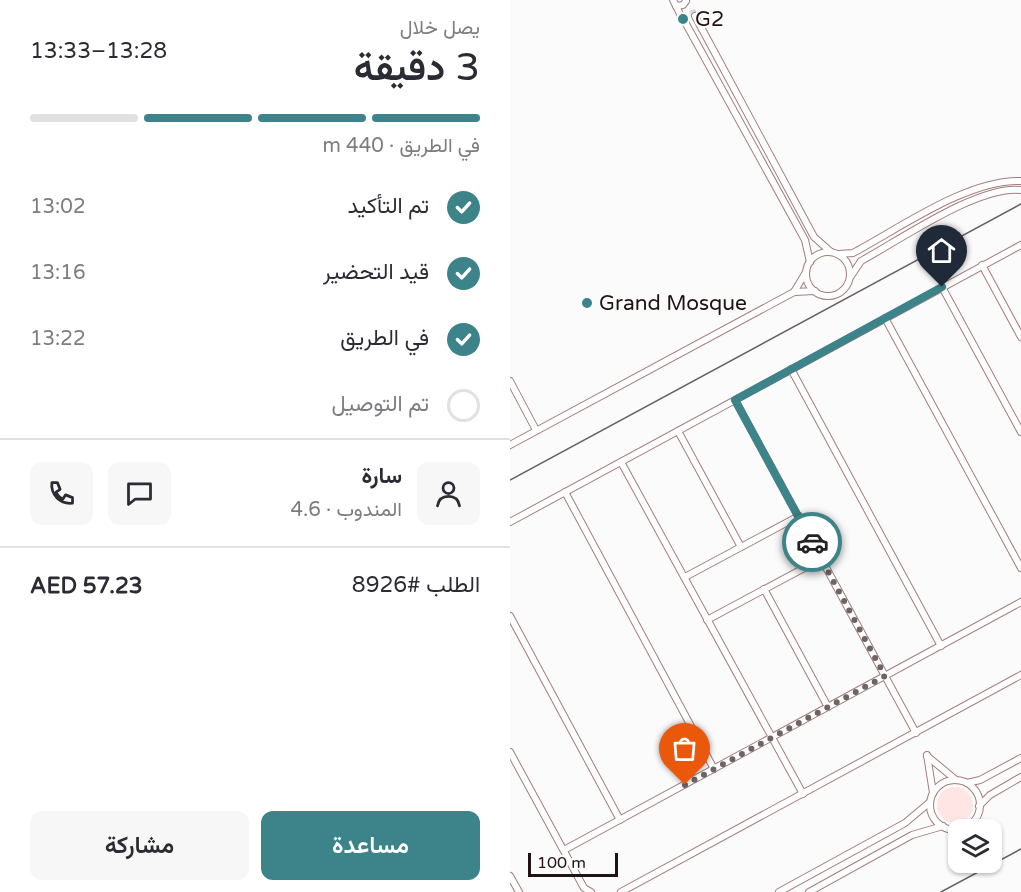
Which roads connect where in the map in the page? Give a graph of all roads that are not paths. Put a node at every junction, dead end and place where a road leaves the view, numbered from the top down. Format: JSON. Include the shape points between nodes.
{"nodes":[{"id":1,"x":686,"y":0,"type":"edge"},
{"id":2,"x":675,"y":3,"type":"edge"},
{"id":3,"x":1021,"y":181,"type":"edge"},
{"id":4,"x":1021,"y":190,"type":"edge"},
{"id":5,"x":1021,"y":246,"type":"edge"},
{"id":6,"x":834,"y":253,"type":"junction"},
{"id":7,"x":809,"y":265,"type":"junction"},
{"id":8,"x":982,"y":265,"type":"junction"},
{"id":9,"x":851,"y":276,"type":"junction"},
{"id":10,"x":942,"y":287,"type":"junction"},
{"id":11,"x":815,"y":291,"type":"junction"},
{"id":12,"x":794,"y":292,"type":"junction"},
{"id":13,"x":885,"y":318,"type":"junction"},
{"id":14,"x":1021,"y":337,"type":"edge"},
{"id":15,"x":791,"y":369,"type":"junction"},
{"id":16,"x":510,"y":381,"type":"edge"},
{"id":17,"x":735,"y":400,"type":"junction"},
{"id":18,"x":536,"y":430,"type":"junction"},
{"id":19,"x":678,"y":431,"type":"junction"},
{"id":20,"x":1021,"y":432,"type":"edge"},
{"id":21,"x":510,"y":445,"type":"edge"},
{"id":22,"x":621,"y":462,"type":"junction"},
{"id":23,"x":565,"y":492,"type":"junction"},
{"id":24,"x":799,"y":516,"type":"junction"},
{"id":25,"x":510,"y":522,"type":"edge"},
{"id":26,"x":741,"y":547,"type":"junction"},
{"id":27,"x":821,"y":559,"type":"junction"},
{"id":28,"x":1021,"y":568,"type":"edge"},
{"id":29,"x":685,"y":577,"type":"junction"},
{"id":30,"x":764,"y":589,"type":"junction"},
{"id":31,"x":1021,"y":602,"type":"edge"},
{"id":32,"x":510,"y":616,"type":"edge"},
{"id":33,"x":707,"y":620,"type":"junction"},
{"id":34,"x":941,"y":646,"type":"junction"},
{"id":35,"x":1021,"y":675,"type":"edge"},
{"id":36,"x":885,"y":676,"type":"junction"},
{"id":37,"x":828,"y":707,"type":"junction"},
{"id":38,"x":916,"y":733,"type":"junction"},
{"id":39,"x":771,"y":738,"type":"junction"},
{"id":40,"x":510,"y":752,"type":"edge"},
{"id":41,"x":1021,"y":758,"type":"edge"},
{"id":42,"x":714,"y":769,"type":"junction"},
{"id":43,"x":1021,"y":777,"type":"edge"},
{"id":44,"x":956,"y":780,"type":"junction"},
{"id":45,"x":967,"y":783,"type":"junction"},
{"id":46,"x":803,"y":794,"type":"junction"},
{"id":47,"x":933,"y":794,"type":"junction"},
{"id":48,"x":930,"y":802,"type":"junction"},
{"id":49,"x":979,"y":806,"type":"junction"},
{"id":50,"x":620,"y":820,"type":"junction"},
{"id":51,"x":943,"y":826,"type":"junction"},
{"id":52,"x":564,"y":850,"type":"junction"},
{"id":53,"x":510,"y":876,"type":"edge"},
{"id":54,"x":519,"y":892,"type":"edge"},
{"id":55,"x":591,"y":892,"type":"edge"},
{"id":56,"x":621,"y":892,"type":"edge"},
{"id":57,"x":779,"y":892,"type":"edge"},
{"id":58,"x":809,"y":892,"type":"edge"}],
"edges":[{"from":1,"to":2,"type":"street","via":[[681,6]]},
{"from":1,"to":6,"type":"street","via":[[814,237]]},
{"from":2,"to":7,"type":"street","via":[[805,240]]},
{"from":3,"to":6,"type":"street","via":[[1001,181],[968,191],[854,253]]},
{"from":4,"to":9,"type":"street","via":[[1004,190],[974,199],[861,261]]},
{"from":5,"to":8,"type":"street"},
{"from":6,"to":7,"type":"street","via":[[819,254]]},
{"from":6,"to":9,"type":"street","via":[[847,262]]},
{"from":7,"to":11,"type":"street","via":[[808,280]]},
{"from":7,"to":12,"type":"street"},
{"from":8,"to":10,"type":"street"},
{"from":8,"to":14,"type":"street"},
{"from":9,"to":11,"type":"street","via":[[846,287],[834,294]]},
{"from":10,"to":13,"type":"street"},
{"from":10,"to":20,"type":"street"},
{"from":11,"to":12,"type":"street"},
{"from":12,"to":18,"type":"street"},
{"from":13,"to":15,"type":"street"},
{"from":13,"to":28,"type":"street"},
{"from":15,"to":17,"type":"street"},
{"from":15,"to":34,"type":"street"},
{"from":16,"to":18,"type":"street"},
{"from":17,"to":19,"type":"street"},
{"from":17,"to":24,"type":"street"},
{"from":18,"to":21,"type":"street"},
{"from":19,"to":22,"type":"street"},
{"from":19,"to":26,"type":"street"},
{"from":22,"to":23,"type":"street"},
{"from":22,"to":29,"type":"street"},
{"from":23,"to":25,"type":"street"},
{"from":23,"to":42,"type":"street"},
{"from":24,"to":26,"type":"street"},
{"from":24,"to":27,"type":"street"},
{"from":26,"to":29,"type":"street"},
{"from":27,"to":30,"type":"street"},
{"from":27,"to":36,"type":"street"},
{"from":29,"to":33,"type":"street"},
{"from":30,"to":33,"type":"street"},
{"from":30,"to":37,"type":"street"},
{"from":31,"to":34,"type":"street"},
{"from":32,"to":50,"type":"street"},
{"from":33,"to":39,"type":"street"},
{"from":34,"to":36,"type":"street"},
{"from":35,"to":38,"type":"street"},
{"from":36,"to":37,"type":"street"},
{"from":36,"to":38,"type":"street"},
{"from":37,"to":39,"type":"street"},
{"from":38,"to":46,"type":"street"},
{"from":39,"to":42,"type":"street"},
{"from":39,"to":46,"type":"street"},
{"from":40,"to":52,"type":"street"},
{"from":41,"to":45,"type":"street"},
{"from":42,"to":50,"type":"street"},
{"from":43,"to":49,"type":"street"},
{"from":44,"to":45,"type":"street"},
{"from":44,"to":47,"type":"street","via":[[942,783]]},
{"from":44,"to":47,"type":"street","via":[[927,755]]},
{"from":45,"to":49,"type":"street","via":[[976,793]]},
{"from":46,"to":56,"type":"street"},
{"from":47,"to":48,"type":"street"},
{"from":48,"to":51,"type":"street","via":[[933,816]]},
{"from":48,"to":57,"type":"street","via":[[905,823]]},
{"from":49,"to":51,"type":"street","via":[[975,819],[964,828]]},
{"from":50,"to":52,"type":"street"},
{"from":51,"to":58,"type":"street","via":[[912,835]]},
{"from":52,"to":55,"type":"street","via":[[584,888]]},
{"from":53,"to":54,"type":"street"}]}
